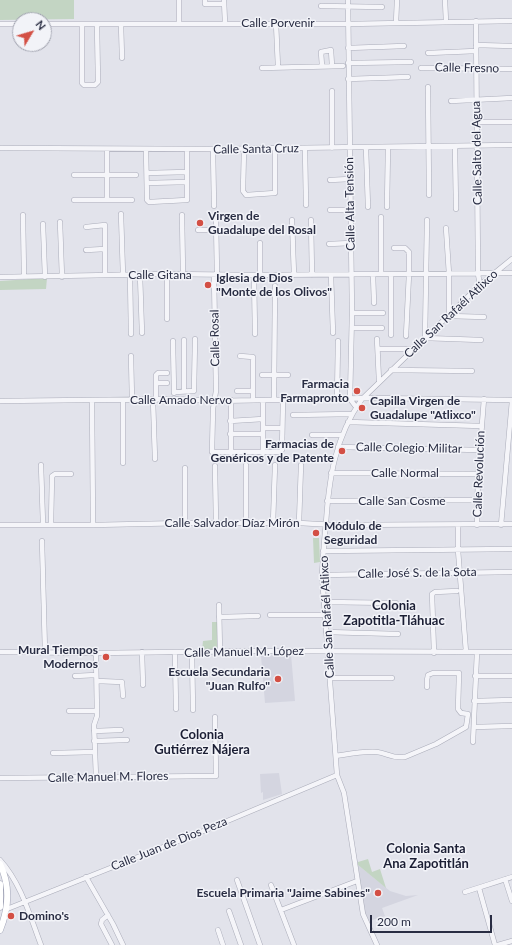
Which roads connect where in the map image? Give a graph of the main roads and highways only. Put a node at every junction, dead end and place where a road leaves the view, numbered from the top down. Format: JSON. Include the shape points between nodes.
{"nodes":[{"id":1,"x":0,"y":864,"type":"edge"},
{"id":2,"x":0,"y":884,"type":"edge"},
{"id":3,"x":2,"y":909,"type":"edge"},
{"id":4,"x":0,"y":930,"type":"edge"}],
"edges":[{"from":1,"to":3,"type":"main road","via":[[6,882]]},
{"from":2,"to":3,"type":"main road"},
{"from":3,"to":4,"type":"main road"}]}
